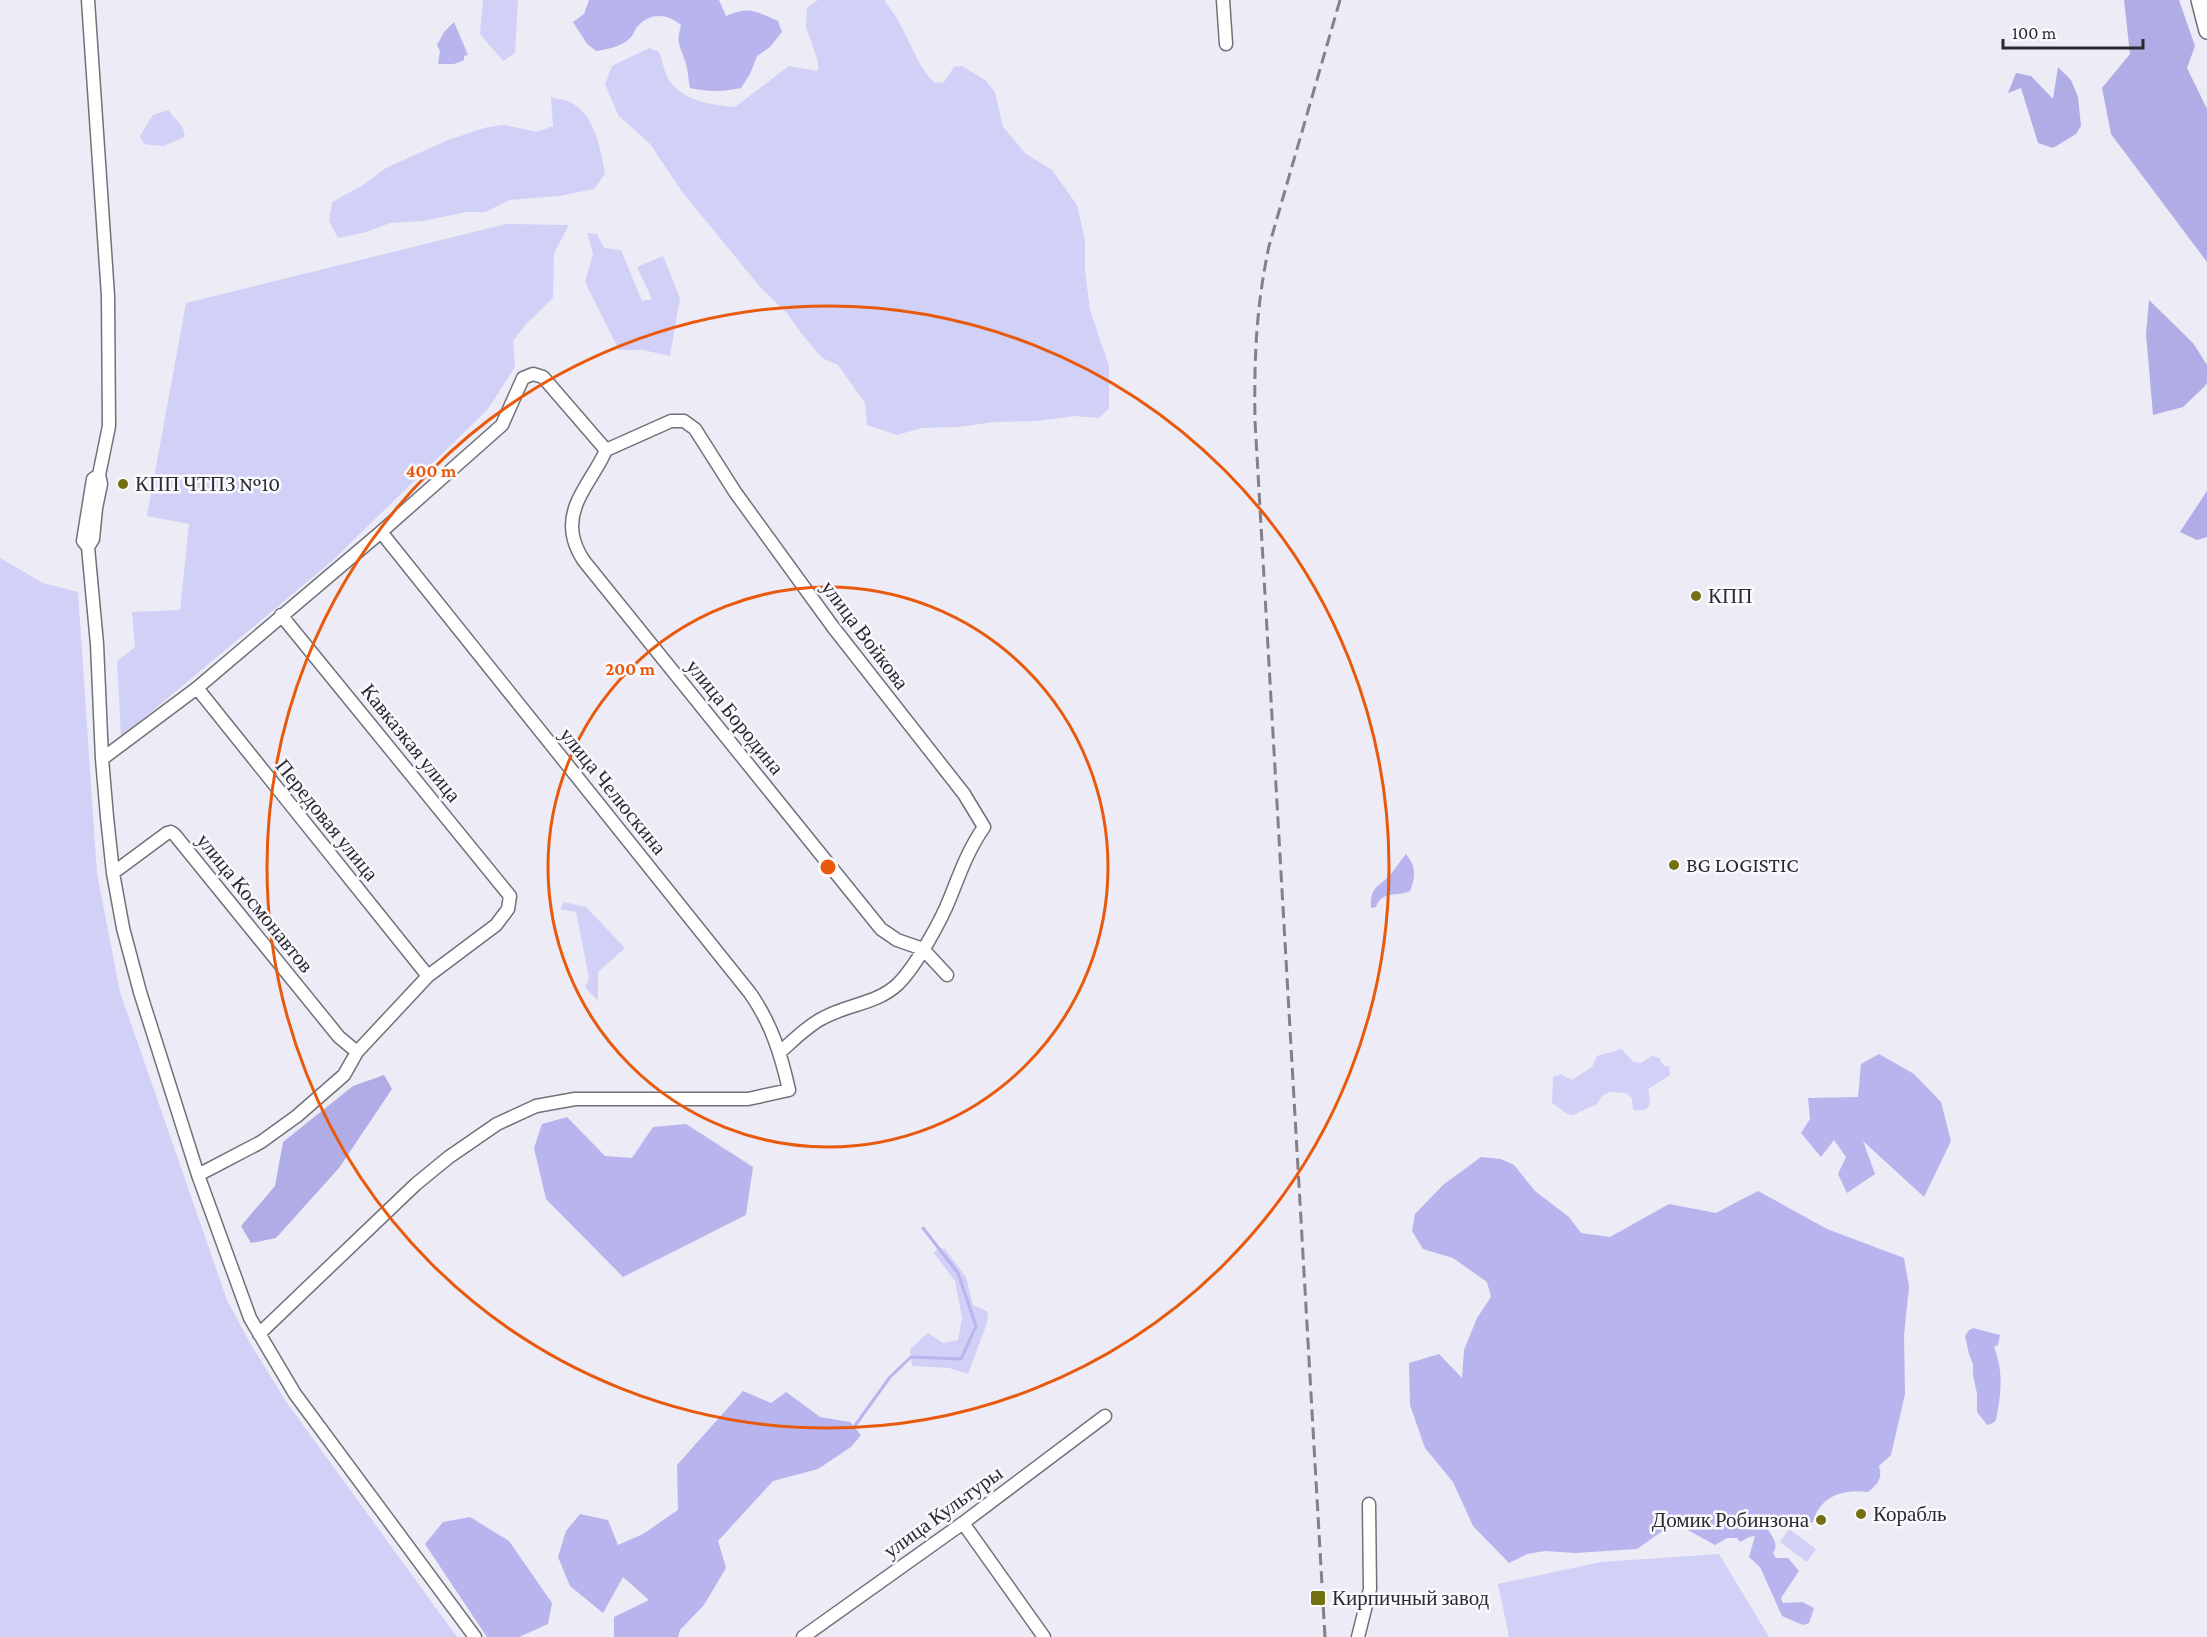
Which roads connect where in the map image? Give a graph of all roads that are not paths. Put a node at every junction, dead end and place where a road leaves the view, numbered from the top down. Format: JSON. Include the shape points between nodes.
{"nodes":[{"id":1,"x":88,"y":0,"type":"edge"},
{"id":2,"x":1223,"y":0,"type":"edge"},
{"id":3,"x":2199,"y":0,"type":"edge"},
{"id":4,"x":2207,"y":31,"type":"edge"},
{"id":5,"x":1226,"y":45,"type":"dead end"},
{"id":6,"x":606,"y":450,"type":"junction"},
{"id":7,"x":381,"y":532,"type":"junction"},
{"id":8,"x":281,"y":615,"type":"junction"},
{"id":9,"x":196,"y":688,"type":"junction"},
{"id":10,"x":102,"y":759,"type":"junction"},
{"id":11,"x":113,"y":873,"type":"junction"},
{"id":12,"x":922,"y":949,"type":"junction"},
{"id":13,"x":947,"y":975,"type":"dead end"},
{"id":14,"x":428,"y":976,"type":"junction"},
{"id":15,"x":357,"y":1052,"type":"junction"},
{"id":16,"x":780,"y":1052,"type":"junction"},
{"id":17,"x":198,"y":1175,"type":"junction"},
{"id":18,"x":259,"y":1334,"type":"junction"},
{"id":19,"x":1105,"y":1416,"type":"dead end"},
{"id":20,"x":1369,"y":1504,"type":"dead end"},
{"id":21,"x":963,"y":1523,"type":"junction"},
{"id":22,"x":475,"y":1637,"type":"edge"},
{"id":23,"x":803,"y":1637,"type":"edge"},
{"id":24,"x":1044,"y":1637,"type":"edge"},
{"id":25,"x":1358,"y":1637,"type":"edge"}],
"edges":[{"from":1,"to":10,"type":"street","via":[[108,296],[109,426],[99,475],[101,484],[83,541],[88,547],[97,644]]},
{"from":2,"to":5,"type":"street"},
{"from":3,"to":4,"type":"main road"},
{"from":6,"to":7,"type":"street","via":[[543,377],[533,374],[523,378],[502,425]]},
{"from":6,"to":12,"type":"street","name":"улица Бородина","via":[[581,491],[572,518],[574,540],[584,561],[880,929]]},
{"from":6,"to":12,"type":"street","name":"улица Войкова","via":[[671,421],[684,421],[695,429],[735,492],[833,627],[964,794],[984,827]]},
{"from":7,"to":8,"type":"street"},
{"from":7,"to":16,"type":"street","name":"улица Челюскина","via":[[750,993]]},
{"from":8,"to":9,"type":"street"},
{"from":8,"to":14,"type":"street","name":"Кавказкая улица","via":[[510,896],[508,909],[496,925]]},
{"from":9,"to":10,"type":"street"},
{"from":9,"to":14,"type":"street","name":"Передовая улица"},
{"from":10,"to":11,"type":"street"},
{"from":11,"to":15,"type":"street","name":"улица Космонавтов","via":[[167,833],[175,834],[339,1037]]},
{"from":11,"to":17,"type":"street","via":[[140,992]]},
{"from":12,"to":13,"type":"street","name":"улица Бородина"},
{"from":12,"to":16,"type":"street","via":[[912,969],[886,994],[825,1017]]},
{"from":14,"to":15,"type":"street"},
{"from":15,"to":17,"type":"street","via":[[344,1075],[297,1116],[261,1142]]},
{"from":16,"to":18,"type":"street","name":"улица Челюскина","via":[[789,1090],[748,1100],[575,1099],[536,1106],[497,1124],[416,1184]]},
{"from":17,"to":18,"type":"street"},
{"from":18,"to":22,"type":"street","via":[[295,1394]]},
{"from":19,"to":21,"type":"street","name":"улица Культуры"},
{"from":20,"to":25,"type":"street","via":[[1370,1589]]},
{"from":21,"to":23,"type":"street","name":"улица Культуры"},
{"from":21,"to":24,"type":"street"}]}
